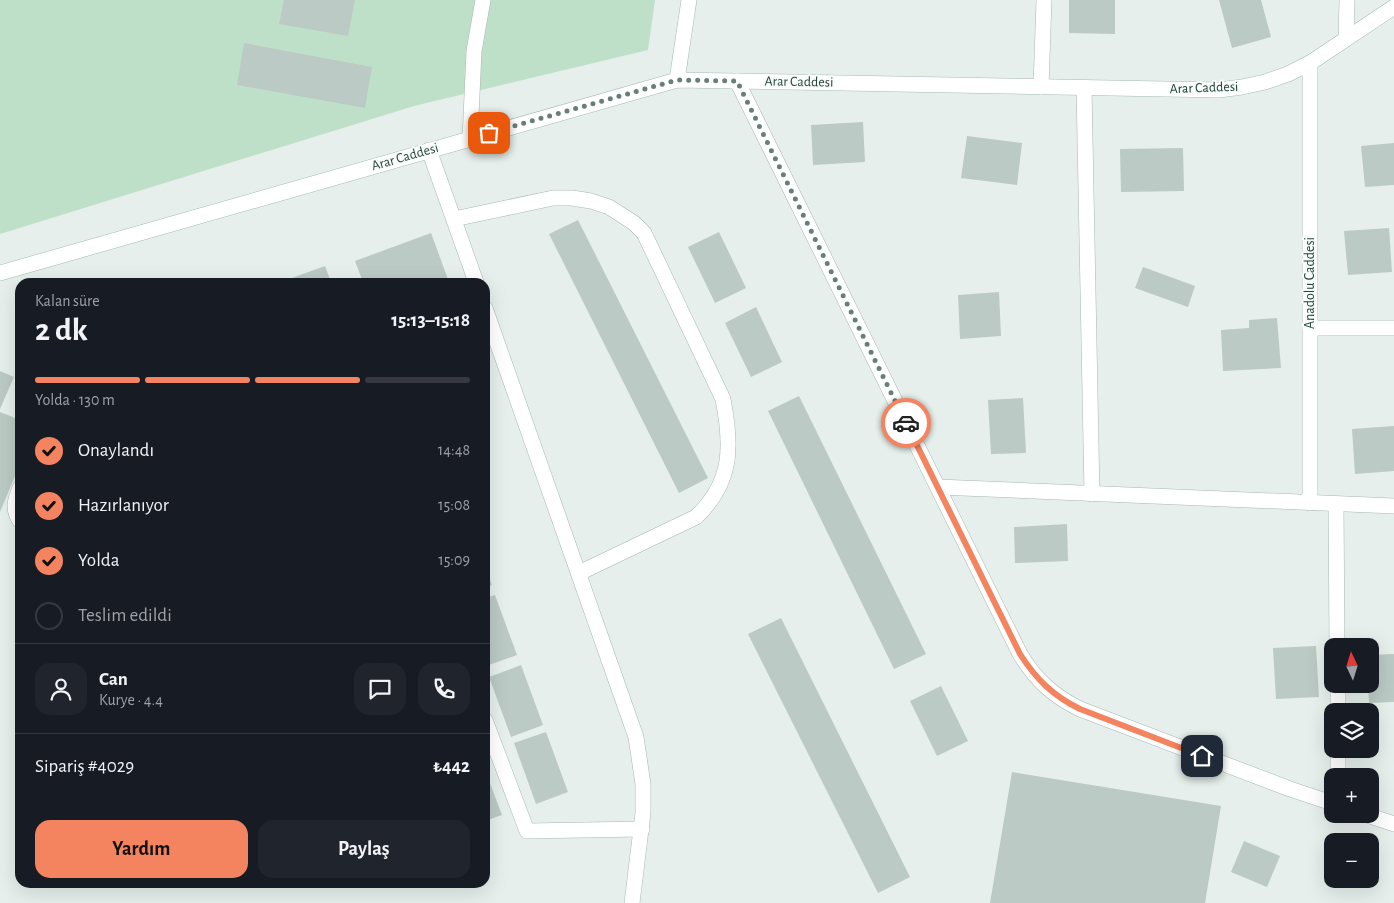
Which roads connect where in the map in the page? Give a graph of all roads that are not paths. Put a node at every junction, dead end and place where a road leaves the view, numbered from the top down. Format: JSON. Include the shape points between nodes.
{"nodes":[{"id":1,"x":483,"y":0,"type":"edge"},
{"id":2,"x":689,"y":0,"type":"edge"},
{"id":3,"x":1044,"y":0,"type":"edge"},
{"id":4,"x":1347,"y":0,"type":"edge"},
{"id":5,"x":1394,"y":8,"type":"edge"},
{"id":6,"x":1346,"y":39,"type":"junction"},
{"id":7,"x":1310,"y":63,"type":"junction"},
{"id":8,"x":677,"y":80,"type":"junction"},
{"id":9,"x":737,"y":81,"type":"junction"},
{"id":10,"x":1041,"y":87,"type":"junction"},
{"id":11,"x":1084,"y":88,"type":"junction"},
{"id":12,"x":470,"y":139,"type":"junction"},
{"id":13,"x":429,"y":150,"type":"junction"},
{"id":14,"x":454,"y":220,"type":"junction"},
{"id":15,"x":0,"y":272,"type":"edge"},
{"id":16,"x":475,"y":278,"type":"edge"},
{"id":17,"x":490,"y":322,"type":"edge"},
{"id":18,"x":1310,"y":328,"type":"junction"},
{"id":19,"x":1394,"y":328,"type":"edge"},
{"id":20,"x":938,"y":487,"type":"junction"},
{"id":21,"x":1092,"y":494,"type":"junction"},
{"id":22,"x":1310,"y":503,"type":"junction"},
{"id":23,"x":1336,"y":504,"type":"junction"},
{"id":24,"x":1394,"y":506,"type":"edge"},
{"id":25,"x":579,"y":573,"type":"junction"},
{"id":26,"x":1337,"y":638,"type":"edge"},
{"id":27,"x":490,"y":733,"type":"edge"},
{"id":28,"x":1324,"y":800,"type":"edge"},
{"id":29,"x":1379,"y":819,"type":"edge"},
{"id":30,"x":1394,"y":824,"type":"edge"},
{"id":31,"x":642,"y":829,"type":"junction"},
{"id":32,"x":632,"y":903,"type":"edge"}],
"edges":[{"from":1,"to":12,"type":"street","via":[[474,51]]},
{"from":2,"to":8,"type":"street"},
{"from":3,"to":10,"type":"street"},
{"from":4,"to":6,"type":"street"},
{"from":5,"to":6,"type":"street","name":"Arar Caddesi"},
{"from":6,"to":7,"type":"street","name":"Arar Caddesi"},
{"from":7,"to":11,"type":"street","name":"Arar Caddesi","via":[[1266,82],[1226,89]]},
{"from":7,"to":18,"type":"street","name":"Anadolu Caddesi"},
{"from":8,"to":9,"type":"street","name":"Arar Caddesi"},
{"from":8,"to":12,"type":"street","name":"Arar Caddesi"},
{"from":9,"to":10,"type":"street","name":"Arar Caddesi"},
{"from":9,"to":20,"type":"street"},
{"from":10,"to":11,"type":"street","name":"Arar Caddesi"},
{"from":11,"to":21,"type":"street"},
{"from":12,"to":13,"type":"street","name":"Arar Caddesi"},
{"from":13,"to":14,"type":"street"},
{"from":13,"to":15,"type":"street","name":"Arar Caddesi"},
{"from":14,"to":16,"type":"street"},
{"from":14,"to":25,"type":"street","via":[[553,198],[591,201],[622,214],[644,233],[723,399],[729,457],[720,487],[706,508],[696,517]]},
{"from":17,"to":25,"type":"street"},
{"from":18,"to":19,"type":"street"},
{"from":18,"to":22,"type":"street","name":"Anadolu Caddesi"},
{"from":20,"to":21,"type":"street"},
{"from":20,"to":28,"type":"street","via":[[1020,654],[1030,671],[1054,695],[1080,709]]},
{"from":21,"to":22,"type":"street"},
{"from":22,"to":23,"type":"street"},
{"from":23,"to":24,"type":"street"},
{"from":23,"to":26,"type":"street"},
{"from":25,"to":31,"type":"street","via":[[636,737],[643,784]]},
{"from":27,"to":31,"type":"street","via":[[527,830]]},
{"from":29,"to":30,"type":"street"},
{"from":31,"to":32,"type":"street"}]}
